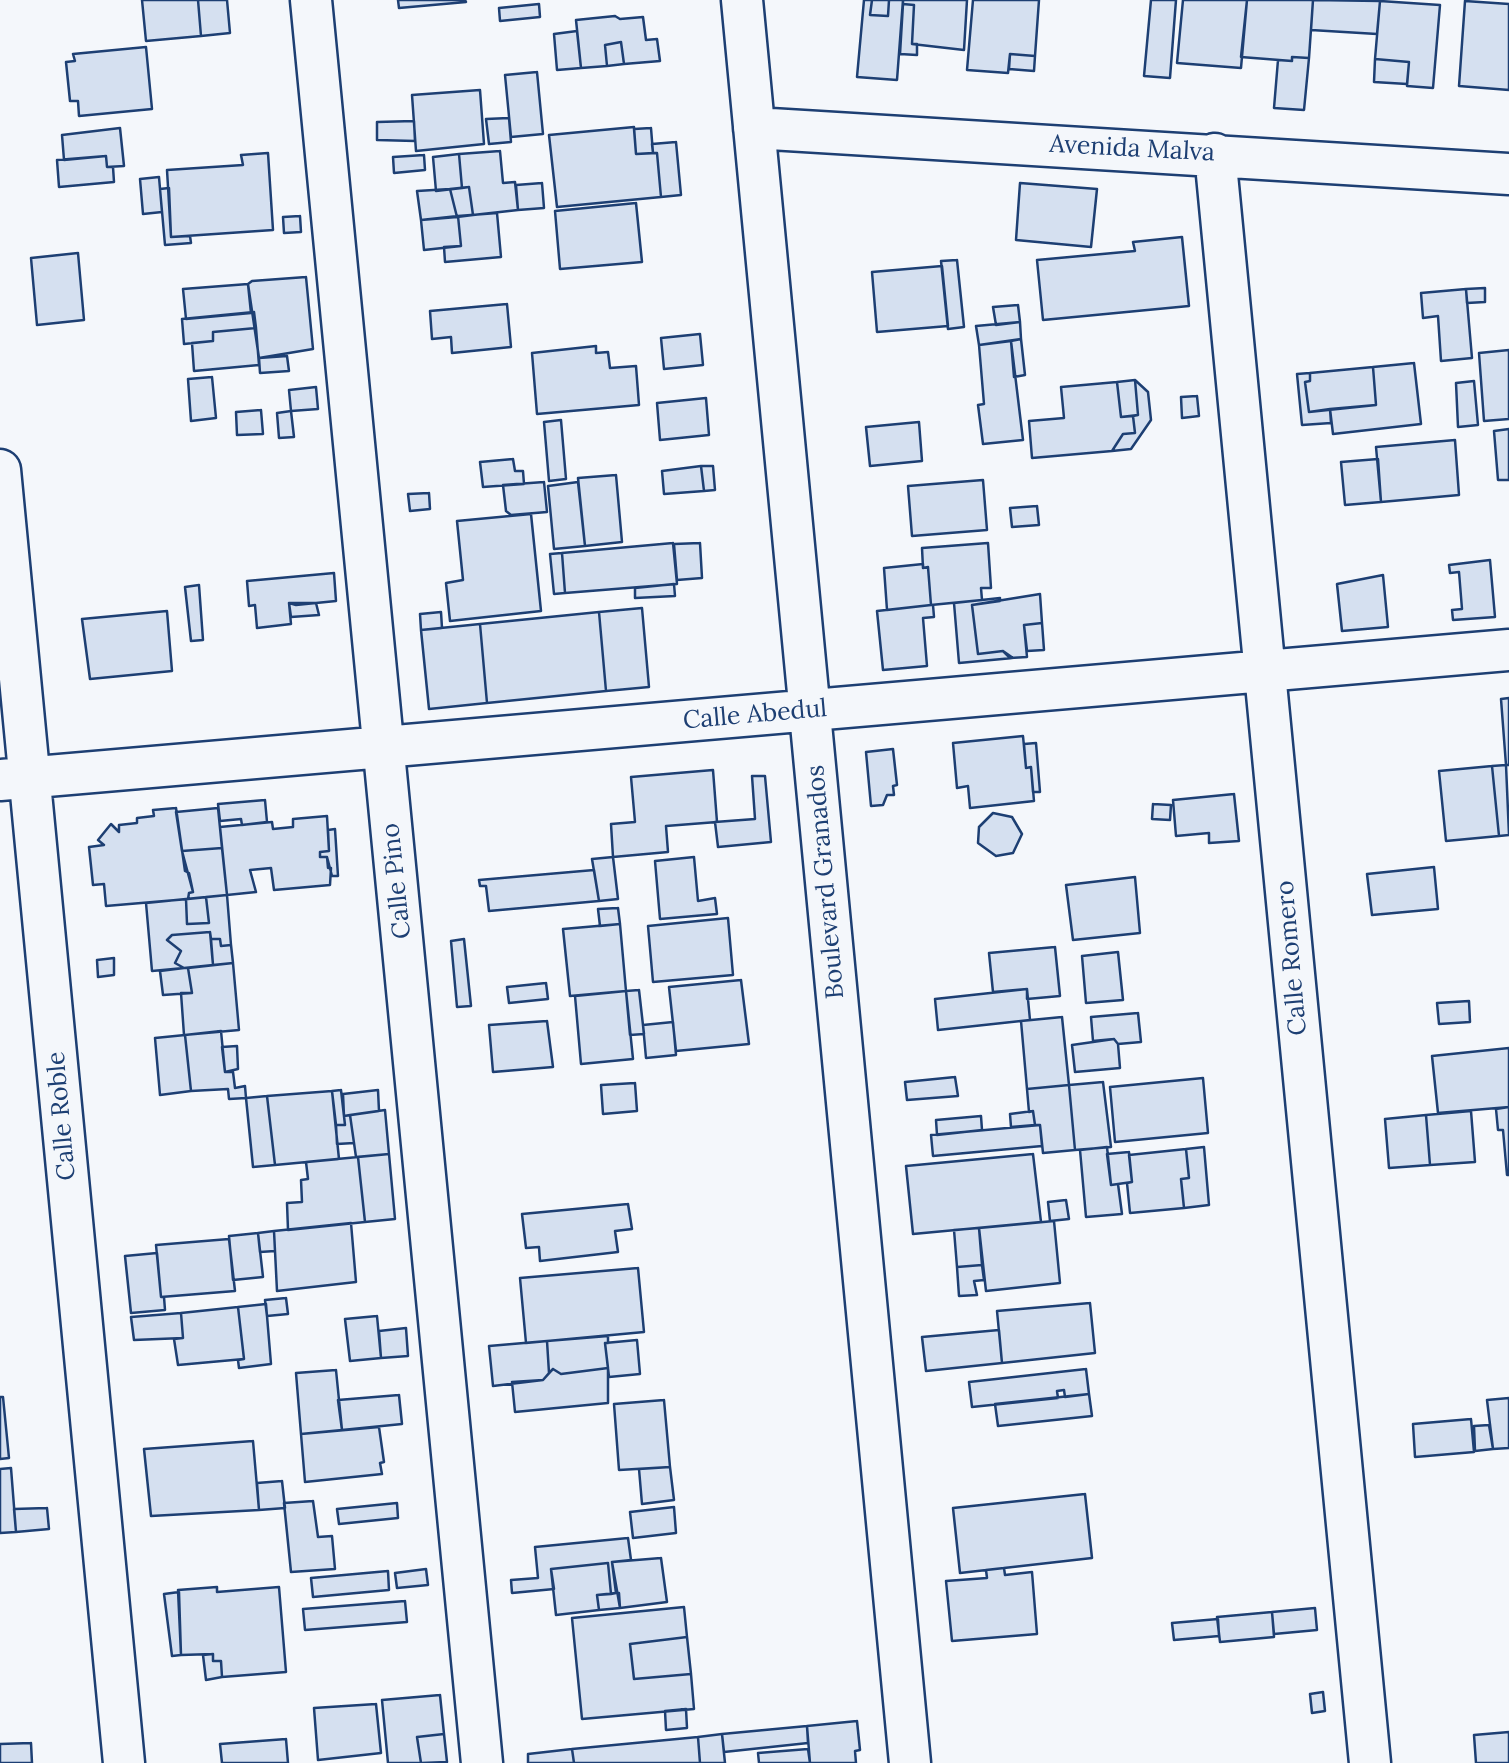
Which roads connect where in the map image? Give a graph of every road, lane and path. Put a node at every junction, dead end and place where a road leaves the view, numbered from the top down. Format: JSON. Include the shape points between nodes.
{"nodes":[{"id":1,"x":311,"y":0,"type":"edge"},
{"id":2,"x":742,"y":0,"type":"edge"},
{"id":3,"x":754,"y":128,"type":"junction"},
{"id":4,"x":1214,"y":154,"type":"junction"},
{"id":5,"x":1509,"y":174,"type":"edge"},
{"id":6,"x":0,"y":470,"type":"edge"},
{"id":7,"x":1509,"y":650,"type":"edge"},
{"id":8,"x":1265,"y":671,"type":"junction"},
{"id":9,"x":810,"y":710,"type":"junction"},
{"id":10,"x":384,"y":747,"type":"junction"},
{"id":11,"x":15,"y":778,"type":"edge"},
{"id":12,"x":124,"y":1763,"type":"edge"},
{"id":13,"x":482,"y":1763,"type":"edge"},
{"id":14,"x":910,"y":1763,"type":"edge"},
{"id":15,"x":1370,"y":1763,"type":"edge"}],
"edges":[{"from":1,"to":10,"type":"street","name":"Calle Pino"},
{"from":2,"to":3,"type":"street","name":"Boulevard Granados"},
{"from":3,"to":4,"type":"street","name":"Avenida Malva"},
{"from":3,"to":9,"type":"street","name":"Boulevard Granados"},
{"from":4,"to":5,"type":"street","name":"Avenida Malva"},
{"from":4,"to":8,"type":"street","name":"Calle Romero"},
{"from":6,"to":11,"type":"street","name":"Calle Roble"},
{"from":7,"to":8,"type":"street","name":"Calle Abedul"},
{"from":8,"to":9,"type":"street","name":"Calle Abedul"},
{"from":8,"to":15,"type":"street","name":"Calle Romero"},
{"from":9,"to":10,"type":"street","name":"Calle Abedul"},
{"from":9,"to":14,"type":"street","name":"Boulevard Granados"},
{"from":10,"to":11,"type":"street","name":"Calle Abedul"},
{"from":10,"to":13,"type":"street","name":"Calle Pino"},
{"from":11,"to":12,"type":"street","name":"Calle Roble"}]}
